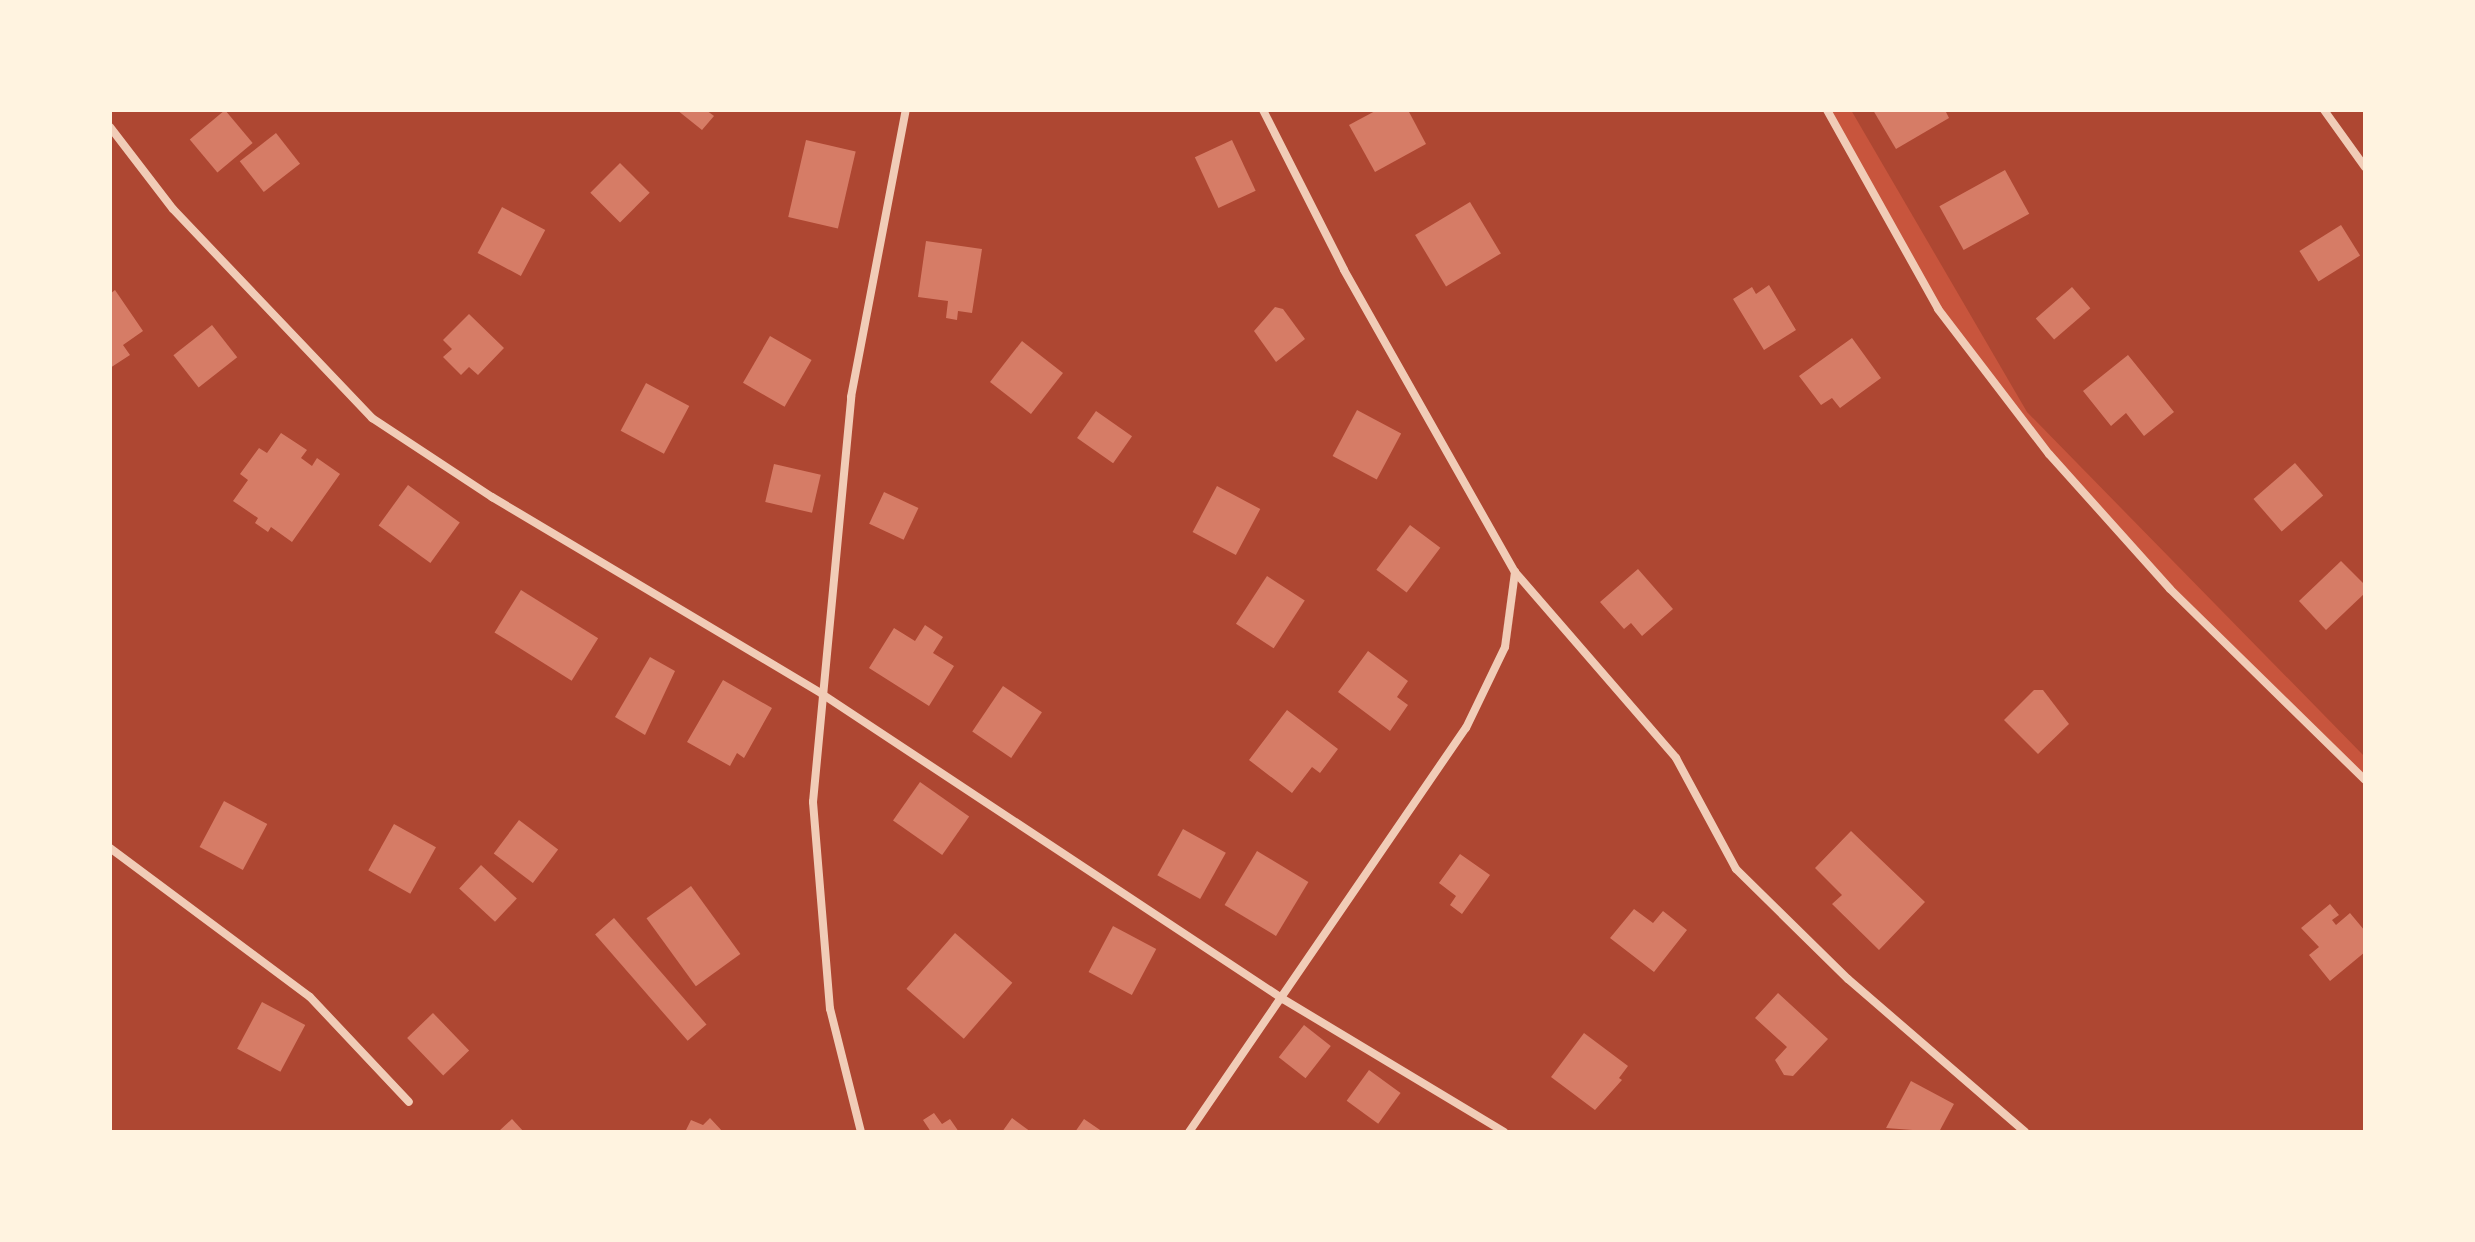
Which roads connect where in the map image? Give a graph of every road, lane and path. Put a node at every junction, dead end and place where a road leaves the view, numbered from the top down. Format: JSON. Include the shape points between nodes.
{"nodes":[{"id":1,"x":906,"y":110,"type":"edge"},
{"id":2,"x":1263,"y":110,"type":"edge"},
{"id":3,"x":1827,"y":110,"type":"edge"},
{"id":4,"x":2324,"y":110,"type":"edge"},
{"id":5,"x":110,"y":127,"type":"edge"},
{"id":6,"x":2365,"y":167,"type":"edge"},
{"id":7,"x":1515,"y":572,"type":"junction"},
{"id":8,"x":822,"y":694,"type":"junction"},
{"id":9,"x":2365,"y":780,"type":"edge"},
{"id":10,"x":110,"y":848,"type":"edge"},
{"id":11,"x":1283,"y":999,"type":"junction"},
{"id":12,"x":409,"y":1102,"type":"dead end"},
{"id":13,"x":861,"y":1132,"type":"edge"},
{"id":14,"x":1189,"y":1132,"type":"edge"},
{"id":15,"x":1504,"y":1132,"type":"edge"},
{"id":16,"x":2025,"y":1132,"type":"edge"}],
"edges":[{"from":1,"to":8,"type":"street","via":[[851,397]]},
{"from":2,"to":7,"type":"street","via":[[1344,270]]},
{"from":3,"to":9,"type":"street","via":[[1938,309],[2049,454],[2170,589]]},
{"from":4,"to":6,"type":"street"},
{"from":5,"to":8,"type":"street","via":[[173,209],[372,418],[492,497]]},
{"from":7,"to":11,"type":"street","via":[[1505,647],[1466,728]]},
{"from":7,"to":16,"type":"street","via":[[1676,758],[1736,869],[1848,979]]},
{"from":8,"to":11,"type":"street"},
{"from":8,"to":13,"type":"street","via":[[813,802],[830,1009]]},
{"from":10,"to":12,"type":"street","via":[[310,997]]},
{"from":11,"to":14,"type":"street"},
{"from":11,"to":15,"type":"street"}]}
